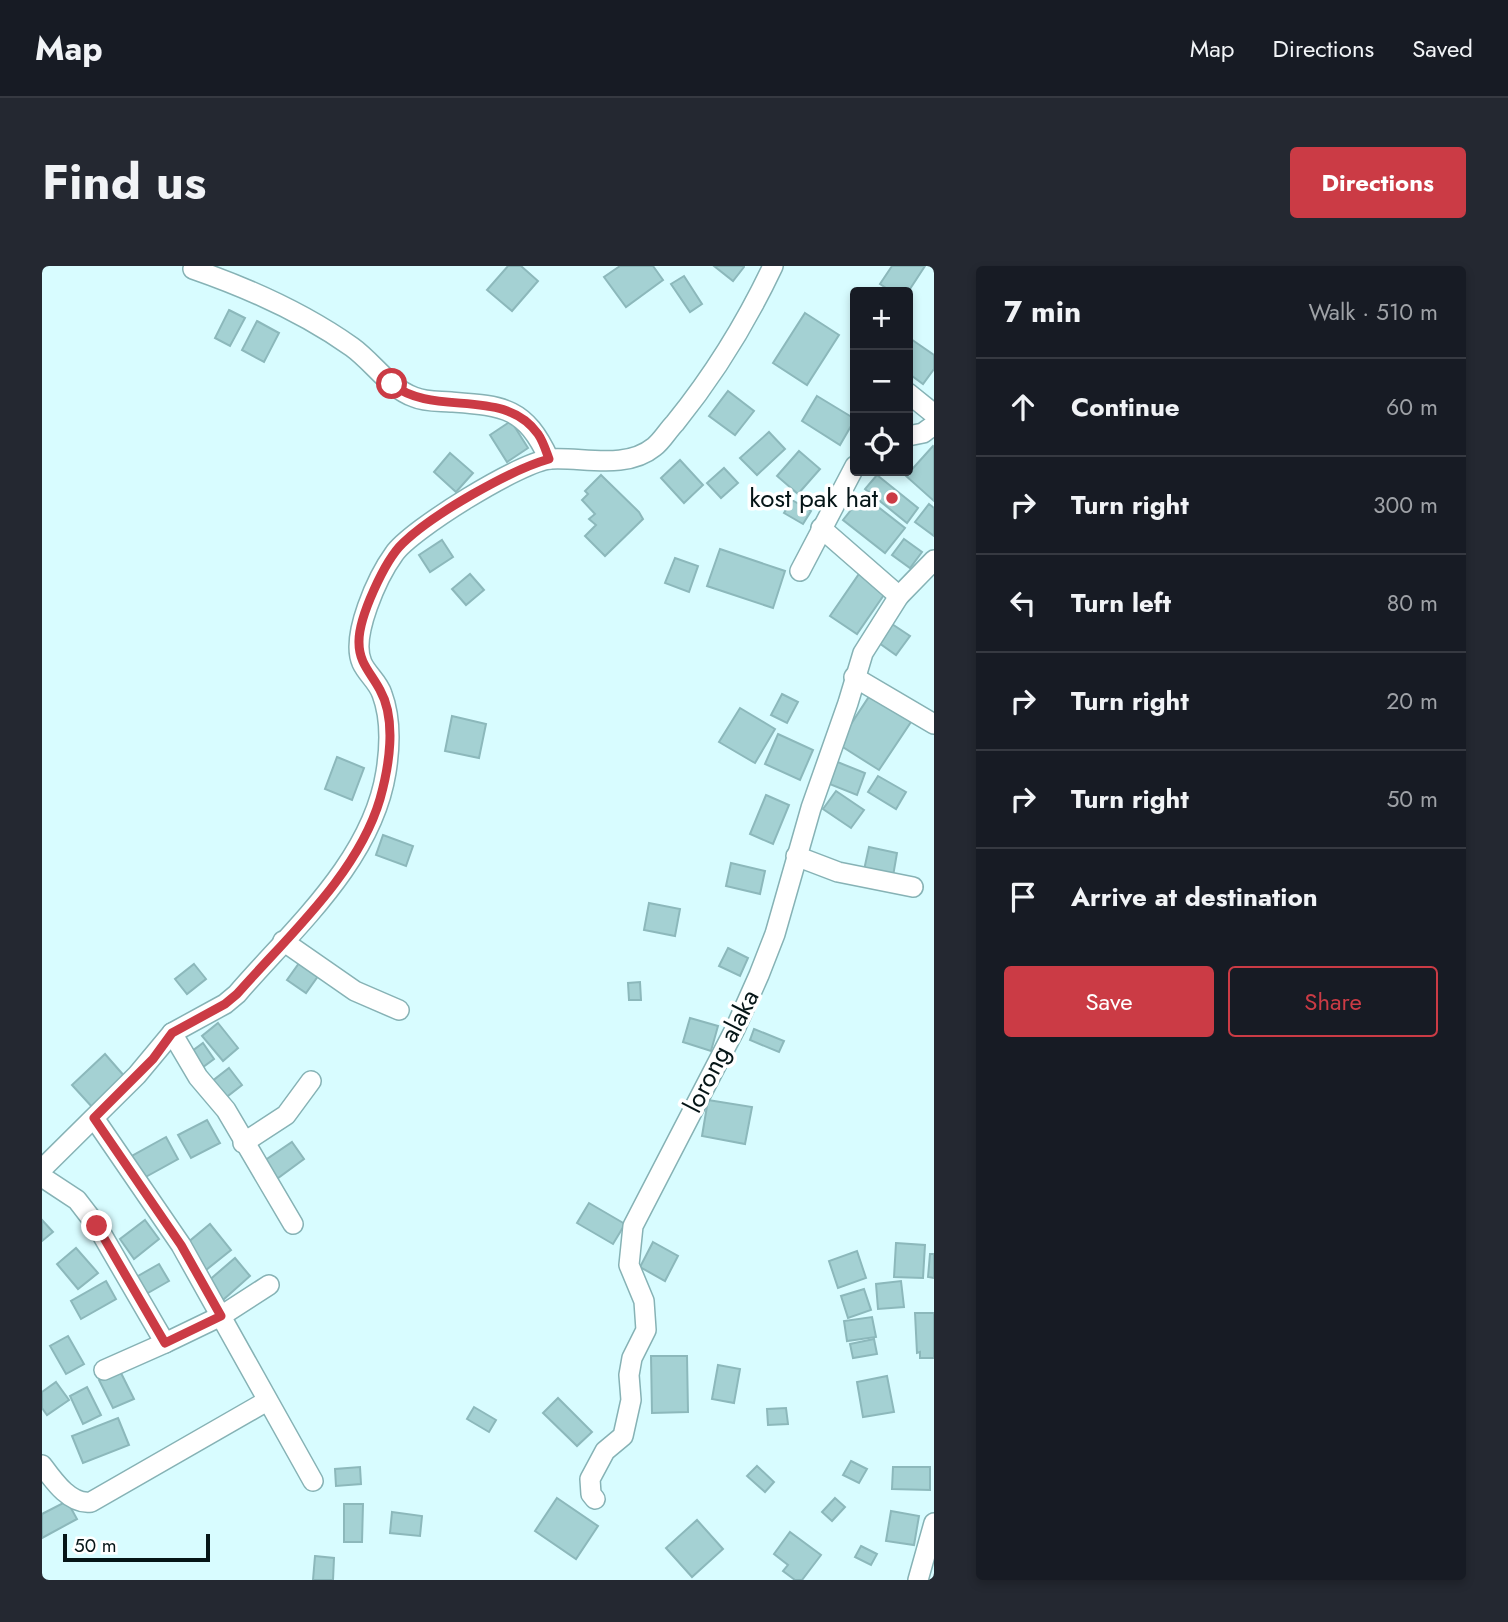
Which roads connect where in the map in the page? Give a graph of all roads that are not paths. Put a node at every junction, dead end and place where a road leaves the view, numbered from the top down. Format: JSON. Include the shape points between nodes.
{"nodes":[{"id":1,"x":773,"y":266,"type":"edge"},
{"id":2,"x":193,"y":269,"type":"dead end"},
{"id":3,"x":913,"y":397,"type":"edge"},
{"id":4,"x":934,"y":414,"type":"edge"},
{"id":5,"x":934,"y":425,"type":"edge"},
{"id":6,"x":913,"y":435,"type":"edge"},
{"id":7,"x":549,"y":459,"type":"junction"},
{"id":8,"x":850,"y":475,"type":"edge"},
{"id":9,"x":821,"y":528,"type":"junction"},
{"id":10,"x":934,"y":560,"type":"edge"},
{"id":11,"x":800,"y":571,"type":"dead end"},
{"id":12,"x":899,"y":596,"type":"junction"},
{"id":13,"x":854,"y":677,"type":"junction"},
{"id":14,"x":934,"y":724,"type":"edge"},
{"id":15,"x":796,"y":856,"type":"junction"},
{"id":16,"x":913,"y":887,"type":"dead end"},
{"id":17,"x":283,"y":941,"type":"junction"},
{"id":18,"x":399,"y":1010,"type":"dead end"},
{"id":19,"x":172,"y":1033,"type":"junction"},
{"id":20,"x":311,"y":1081,"type":"dead end"},
{"id":21,"x":94,"y":1118,"type":"junction"},
{"id":22,"x":243,"y":1143,"type":"junction"},
{"id":23,"x":42,"y":1169,"type":"edge"},
{"id":24,"x":42,"y":1177,"type":"edge"},
{"id":25,"x":293,"y":1223,"type":"dead end"},
{"id":26,"x":269,"y":1285,"type":"dead end"},
{"id":27,"x":221,"y":1316,"type":"junction"},
{"id":28,"x":165,"y":1343,"type":"junction"},
{"id":29,"x":104,"y":1370,"type":"dead end"},
{"id":30,"x":267,"y":1401,"type":"junction"},
{"id":31,"x":42,"y":1465,"type":"edge"},
{"id":32,"x":313,"y":1481,"type":"dead end"},
{"id":33,"x":595,"y":1499,"type":"dead end"},
{"id":34,"x":934,"y":1523,"type":"edge"},
{"id":35,"x":918,"y":1580,"type":"edge"}],
"edges":[{"from":1,"to":7,"type":"street","via":[[703,387],[654,448],[611,460]]},
{"from":2,"to":7,"type":"street","via":[[296,314],[352,347],[416,399],[485,405],[518,416],[537,433]]},
{"from":3,"to":4,"type":"street"},
{"from":5,"to":6,"type":"street"},
{"from":7,"to":17,"type":"street","via":[[458,503],[402,544],[386,567],[358,641],[361,662],[382,692],[388,717],[390,746],[380,801],[350,860]]},
{"from":8,"to":9,"type":"street"},
{"from":9,"to":11,"type":"street"},
{"from":9,"to":12,"type":"street"},
{"from":10,"to":12,"type":"street","name":"lorong alaka"},
{"from":12,"to":13,"type":"street","name":"lorong alaka","via":[[863,653]]},
{"from":13,"to":14,"type":"street"},
{"from":13,"to":15,"type":"street","name":"lorong alaka"},
{"from":15,"to":16,"type":"street","via":[[838,872]]},
{"from":15,"to":33,"type":"street","name":"lorong alaka","via":[[775,934],[749,997],[633,1226],[629,1265],[643,1301],[646,1330],[632,1358],[631,1400],[623,1436],[605,1451],[590,1479]]},
{"from":17,"to":18,"type":"street","via":[[355,991]]},
{"from":17,"to":19,"type":"street","via":[[225,1004]]},
{"from":19,"to":21,"type":"street","via":[[153,1059]]},
{"from":19,"to":22,"type":"street","via":[[198,1077],[226,1110]]},
{"from":20,"to":22,"type":"street","via":[[286,1115]]},
{"from":21,"to":23,"type":"street"},
{"from":21,"to":27,"type":"street","via":[[181,1245]]},
{"from":22,"to":25,"type":"street"},
{"from":24,"to":28,"type":"street","via":[[77,1200],[97,1226]]},
{"from":26,"to":27,"type":"street"},
{"from":27,"to":28,"type":"street"},
{"from":27,"to":30,"type":"street"},
{"from":28,"to":29,"type":"street"},
{"from":30,"to":31,"type":"street","via":[[92,1502],[71,1497]]},
{"from":30,"to":32,"type":"street"},
{"from":34,"to":35,"type":"street"}]}
